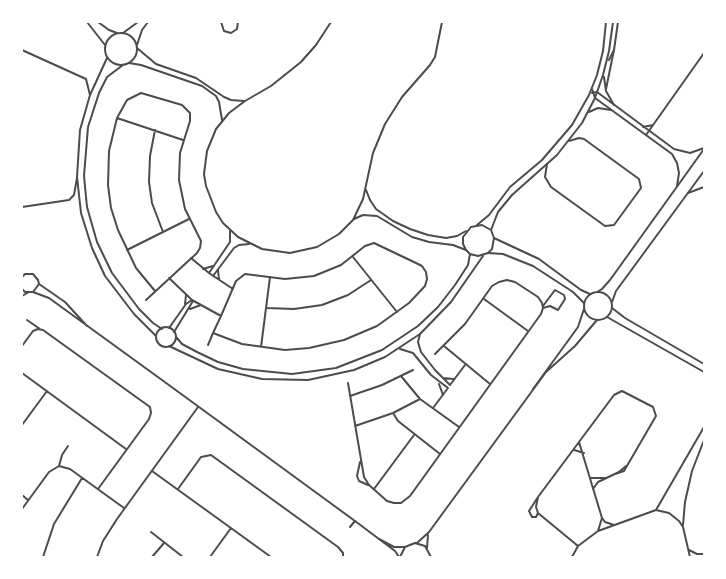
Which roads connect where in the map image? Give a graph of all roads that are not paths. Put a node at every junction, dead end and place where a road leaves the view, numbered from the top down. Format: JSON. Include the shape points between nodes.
{"nodes":[{"id":1,"x":86,"y":22,"type":"edge"},
{"id":2,"x":98,"y":22,"type":"edge"},
{"id":3,"x":138,"y":22,"type":"edge"},
{"id":4,"x":148,"y":22,"type":"edge"},
{"id":5,"x":221,"y":22,"type":"edge"},
{"id":6,"x":238,"y":22,"type":"edge"},
{"id":7,"x":331,"y":22,"type":"edge"},
{"id":8,"x":442,"y":22,"type":"edge"},
{"id":9,"x":606,"y":22,"type":"edge"},
{"id":10,"x":613,"y":22,"type":"edge"},
{"id":11,"x":618,"y":22,"type":"edge"},
{"id":12,"x":118,"y":33,"type":"junction"},
{"id":13,"x":123,"y":33,"type":"junction"},
{"id":14,"x":105,"y":45,"type":"junction"},
{"id":15,"x":137,"y":47,"type":"junction"},
{"id":16,"x":22,"y":50,"type":"edge"},
{"id":17,"x":614,"y":50,"type":"junction"},
{"id":18,"x":704,"y":54,"type":"edge"},
{"id":19,"x":107,"y":58,"type":"junction"},
{"id":20,"x":129,"y":63,"type":"junction"},
{"id":21,"x":607,"y":63,"type":"junction"},
{"id":22,"x":124,"y":65,"type":"junction"},
{"id":23,"x":604,"y":75,"type":"junction"},
{"id":24,"x":592,"y":89,"type":"junction"},
{"id":25,"x":606,"y":91,"type":"junction"},
{"id":26,"x":597,"y":92,"type":"junction"},
{"id":27,"x":592,"y":93,"type":"junction"},
{"id":28,"x":90,"y":95,"type":"junction"},
{"id":29,"x":589,"y":95,"type":"junction"},
{"id":30,"x":595,"y":98,"type":"junction"},
{"id":31,"x":245,"y":100,"type":"junction"},
{"id":32,"x":614,"y":105,"type":"junction"},
{"id":33,"x":611,"y":110,"type":"junction"},
{"id":34,"x":588,"y":113,"type":"junction"},
{"id":35,"x":117,"y":118,"type":"junction"},
{"id":36,"x":222,"y":121,"type":"junction"},
{"id":37,"x":655,"y":123,"type":"junction"},
{"id":38,"x":643,"y":127,"type":"junction"},
{"id":39,"x":155,"y":130,"type":"junction"},
{"id":40,"x":649,"y":131,"type":"junction"},
{"id":41,"x":646,"y":135,"type":"junction"},
{"id":42,"x":183,"y":140,"type":"junction"},
{"id":43,"x":569,"y":141,"type":"junction"},
{"id":44,"x":704,"y":149,"type":"edge"},
{"id":45,"x":547,"y":164,"type":"junction"},
{"id":46,"x":704,"y":171,"type":"edge"},
{"id":47,"x":77,"y":177,"type":"junction"},
{"id":48,"x":677,"y":186,"type":"junction"},
{"id":49,"x":704,"y":187,"type":"edge"},
{"id":50,"x":366,"y":188,"type":"junction"},
{"id":51,"x":687,"y":194,"type":"junction"},
{"id":52,"x":22,"y":207,"type":"edge"},
{"id":53,"x":189,"y":219,"type":"junction"},
{"id":54,"x":353,"y":220,"type":"junction"},
{"id":55,"x":477,"y":225,"type":"junction"},
{"id":56,"x":229,"y":230,"type":"junction"},
{"id":57,"x":491,"y":230,"type":"junction"},
{"id":58,"x":466,"y":231,"type":"junction"},
{"id":59,"x":163,"y":232,"type":"junction"},
{"id":60,"x":494,"y":238,"type":"junction"},
{"id":61,"x":249,"y":244,"type":"junction"},
{"id":62,"x":127,"y":250,"type":"junction"},
{"id":63,"x":466,"y":250,"type":"junction"},
{"id":64,"x":488,"y":253,"type":"junction"},
{"id":65,"x":470,"y":254,"type":"junction"},
{"id":66,"x":483,"y":256,"type":"junction"},
{"id":67,"x":353,"y":257,"type":"junction"},
{"id":68,"x":191,"y":258,"type":"junction"},
{"id":69,"x":218,"y":259,"type":"junction"},
{"id":70,"x":223,"y":263,"type":"junction"},
{"id":71,"x":214,"y":265,"type":"junction"},
{"id":72,"x":203,"y":269,"type":"junction"},
{"id":73,"x":218,"y":269,"type":"junction"},
{"id":74,"x":22,"y":272,"type":"edge"},
{"id":75,"x":209,"y":273,"type":"junction"},
{"id":76,"x":25,"y":274,"type":"junction"},
{"id":77,"x":213,"y":276,"type":"junction"},
{"id":78,"x":22,"y":277,"type":"edge"},
{"id":79,"x":270,"y":277,"type":"junction"},
{"id":80,"x":169,"y":278,"type":"junction"},
{"id":81,"x":219,"y":280,"type":"junction"},
{"id":82,"x":371,"y":280,"type":"junction"},
{"id":83,"x":38,"y":284,"type":"junction"},
{"id":84,"x":22,"y":289,"type":"edge"},
{"id":85,"x":233,"y":289,"type":"junction"},
{"id":86,"x":155,"y":291,"type":"junction"},
{"id":87,"x":29,"y":292,"type":"junction"},
{"id":88,"x":32,"y":292,"type":"junction"},
{"id":89,"x":597,"y":292,"type":"junction"},
{"id":90,"x":186,"y":294,"type":"junction"},
{"id":91,"x":590,"y":294,"type":"junction"},
{"id":92,"x":22,"y":296,"type":"edge"},
{"id":93,"x":484,"y":299,"type":"junction"},
{"id":94,"x":146,"y":300,"type":"dead end"},
{"id":95,"x":193,"y":300,"type":"junction"},
{"id":96,"x":612,"y":302,"type":"junction"},
{"id":97,"x":584,"y":303,"type":"junction"},
{"id":98,"x":202,"y":305,"type":"junction"},
{"id":99,"x":184,"y":307,"type":"junction"},
{"id":100,"x":543,"y":307,"type":"junction"},
{"id":101,"x":267,"y":308,"type":"junction"},
{"id":102,"x":584,"y":308,"type":"junction"},
{"id":103,"x":612,"y":308,"type":"junction"},
{"id":104,"x":189,"y":310,"type":"junction"},
{"id":105,"x":180,"y":312,"type":"junction"},
{"id":106,"x":397,"y":312,"type":"junction"},
{"id":107,"x":185,"y":316,"type":"junction"},
{"id":108,"x":221,"y":316,"type":"junction"},
{"id":109,"x":607,"y":317,"type":"junction"},
{"id":110,"x":27,"y":320,"type":"dead end"},
{"id":111,"x":598,"y":320,"type":"junction"},
{"id":112,"x":88,"y":327,"type":"junction"},
{"id":113,"x":169,"y":328,"type":"junction"},
{"id":114,"x":40,"y":329,"type":"junction"},
{"id":115,"x":162,"y":329,"type":"junction"},
{"id":116,"x":529,"y":331,"type":"junction"},
{"id":117,"x":174,"y":332,"type":"junction"},
{"id":118,"x":213,"y":333,"type":"junction"},
{"id":119,"x":420,"y":334,"type":"junction"},
{"id":120,"x":156,"y":336,"type":"junction"},
{"id":121,"x":176,"y":337,"type":"junction"},
{"id":122,"x":208,"y":345,"type":"dead end"},
{"id":123,"x":22,"y":346,"type":"edge"},
{"id":124,"x":169,"y":346,"type":"junction"},
{"id":125,"x":444,"y":346,"type":"junction"},
{"id":126,"x":261,"y":347,"type":"junction"},
{"id":127,"x":400,"y":349,"type":"junction"},
{"id":128,"x":435,"y":354,"type":"dead end"},
{"id":129,"x":704,"y":364,"type":"edge"},
{"id":130,"x":465,"y":365,"type":"junction"},
{"id":131,"x":413,"y":370,"type":"dead end"},
{"id":132,"x":704,"y":372,"type":"edge"},
{"id":133,"x":22,"y":373,"type":"edge"},
{"id":134,"x":437,"y":373,"type":"junction"},
{"id":135,"x":401,"y":376,"type":"junction"},
{"id":136,"x":433,"y":378,"type":"junction"},
{"id":137,"x":442,"y":378,"type":"junction"},
{"id":138,"x":455,"y":378,"type":"junction"},
{"id":139,"x":348,"y":383,"type":"dead end"},
{"id":140,"x":439,"y":383,"type":"junction"},
{"id":141,"x":490,"y":384,"type":"junction"},
{"id":142,"x":450,"y":385,"type":"junction"},
{"id":143,"x":448,"y":388,"type":"junction"},
{"id":144,"x":533,"y":390,"type":"junction"},
{"id":145,"x":46,"y":391,"type":"junction"},
{"id":146,"x":443,"y":395,"type":"junction"},
{"id":147,"x":350,"y":396,"type":"junction"},
{"id":148,"x":420,"y":399,"type":"junction"},
{"id":149,"x":198,"y":407,"type":"junction"},
{"id":150,"x":433,"y":408,"type":"junction"},
{"id":151,"x":393,"y":413,"type":"junction"},
{"id":152,"x":22,"y":425,"type":"edge"},
{"id":153,"x":355,"y":426,"type":"junction"},
{"id":154,"x":459,"y":427,"type":"junction"},
{"id":155,"x":704,"y":427,"type":"edge"},
{"id":156,"x":414,"y":435,"type":"junction"},
{"id":157,"x":704,"y":440,"type":"edge"},
{"id":158,"x":579,"y":442,"type":"junction"},
{"id":159,"x":68,"y":446,"type":"dead end"},
{"id":160,"x":127,"y":449,"type":"junction"},
{"id":161,"x":574,"y":450,"type":"junction"},
{"id":162,"x":584,"y":452,"type":"junction"},
{"id":163,"x":440,"y":454,"type":"junction"},
{"id":164,"x":360,"y":461,"type":"junction"},
{"id":165,"x":59,"y":466,"type":"junction"},
{"id":166,"x":152,"y":471,"type":"junction"},
{"id":167,"x":607,"y":477,"type":"junction"},
{"id":168,"x":82,"y":478,"type":"junction"},
{"id":169,"x":590,"y":478,"type":"junction"},
{"id":170,"x":369,"y":485,"type":"junction"},
{"id":171,"x":98,"y":489,"type":"junction"},
{"id":172,"x":178,"y":489,"type":"junction"},
{"id":173,"x":374,"y":489,"type":"junction"},
{"id":174,"x":593,"y":489,"type":"junction"},
{"id":175,"x":22,"y":495,"type":"edge"},
{"id":176,"x":538,"y":497,"type":"junction"},
{"id":177,"x":28,"y":500,"type":"junction"},
{"id":178,"x":124,"y":508,"type":"junction"},
{"id":179,"x":22,"y":509,"type":"edge"},
{"id":180,"x":656,"y":510,"type":"junction"},
{"id":181,"x":538,"y":513,"type":"junction"},
{"id":182,"x":602,"y":518,"type":"junction"},
{"id":183,"x":355,"y":520,"type":"junction"},
{"id":184,"x":350,"y":526,"type":"dead end"},
{"id":185,"x":616,"y":526,"type":"junction"},
{"id":186,"x":683,"y":527,"type":"junction"},
{"id":187,"x":231,"y":528,"type":"junction"},
{"id":188,"x":598,"y":531,"type":"junction"},
{"id":189,"x":151,"y":532,"type":"dead end"},
{"id":190,"x":429,"y":532,"type":"junction"},
{"id":191,"x":379,"y":539,"type":"junction"},
{"id":192,"x":417,"y":543,"type":"junction"},
{"id":193,"x":164,"y":544,"type":"junction"},
{"id":194,"x":578,"y":546,"type":"junction"},
{"id":195,"x":405,"y":548,"type":"junction"},
{"id":196,"x":428,"y":548,"type":"junction"},
{"id":197,"x":687,"y":549,"type":"junction"},
{"id":198,"x":703,"y":555,"type":"edge"},
{"id":199,"x":43,"y":557,"type":"edge"},
{"id":200,"x":97,"y":557,"type":"edge"},
{"id":201,"x":152,"y":557,"type":"edge"},
{"id":202,"x":183,"y":557,"type":"edge"},
{"id":203,"x":210,"y":557,"type":"edge"},
{"id":204,"x":271,"y":557,"type":"edge"},
{"id":205,"x":343,"y":557,"type":"edge"},
{"id":206,"x":400,"y":557,"type":"edge"},
{"id":207,"x":431,"y":557,"type":"edge"},
{"id":208,"x":572,"y":557,"type":"edge"},
{"id":209,"x":690,"y":557,"type":"edge"},
{"id":210,"x":699,"y":557,"type":"edge"}],
"edges":[{"from":1,"to":14,"type":"street"},
{"from":2,"to":12,"type":"street"},
{"from":3,"to":13,"type":"street"},
{"from":4,"to":15,"type":"street","via":[[142,30]]},
{"from":5,"to":6,"type":"street","via":[[224,31],[230,33],[237,29]]},
{"from":7,"to":31,"type":"street","via":[[301,62],[271,86]]},
{"from":8,"to":50,"type":"street","via":[[435,57],[402,97],[385,124],[373,154]]},
{"from":9,"to":24,"type":"street","via":[[603,51]]},
{"from":10,"to":21,"type":"street"},
{"from":11,"to":17,"type":"street"},
{"from":12,"to":13,"type":"street"},
{"from":12,"to":14,"type":"street"},
{"from":13,"to":15,"type":"street","via":[[132,37]]},
{"from":14,"to":19,"type":"street"},
{"from":15,"to":20,"type":"street","via":[[134,59]]},
{"from":15,"to":31,"type":"street","via":[[156,64],[196,78],[224,98],[238,102]]},
{"from":16,"to":28,"type":"street","via":[[86,79]]},
{"from":17,"to":21,"type":"street"},
{"from":17,"to":25,"type":"street"},
{"from":18,"to":37,"type":"street"},
{"from":19,"to":22,"type":"street","via":[[114,64]]},
{"from":19,"to":28,"type":"street"},
{"from":20,"to":22,"type":"street"},
{"from":20,"to":36,"type":"street","via":[[202,86],[216,96]]},
{"from":21,"to":23,"type":"street"},
{"from":22,"to":115,"type":"street","via":[[107,77],[88,127],[84,161],[87,207],[97,242],[112,274],[139,309]]},
{"from":23,"to":25,"type":"street"},
{"from":23,"to":26,"type":"street"},
{"from":24,"to":27,"type":"street"},
{"from":24,"to":29,"type":"street"},
{"from":25,"to":32,"type":"street"},
{"from":26,"to":27,"type":"street"},
{"from":26,"to":30,"type":"street"},
{"from":26,"to":32,"type":"street"},
{"from":27,"to":29,"type":"street"},
{"from":27,"to":30,"type":"street"},
{"from":28,"to":47,"type":"street","via":[[80,130]]},
{"from":29,"to":55,"type":"street","via":[[563,137],[542,160],[510,188],[489,215]]},
{"from":30,"to":33,"type":"street"},
{"from":30,"to":34,"type":"street"},
{"from":31,"to":36,"type":"street"},
{"from":32,"to":38,"type":"street"},
{"from":33,"to":34,"type":"street","via":[[598,108]]},
{"from":33,"to":41,"type":"street"},
{"from":34,"to":43,"type":"street"},
{"from":35,"to":39,"type":"street"},
{"from":35,"to":42,"type":"street","via":[[123,104],[131,96],[141,93],[182,105],[191,117]]},
{"from":35,"to":62,"type":"street","via":[[109,151],[108,185],[111,208]]},
{"from":36,"to":56,"type":"street","via":[[211,139],[204,174],[213,208]]},
{"from":37,"to":38,"type":"street"},
{"from":37,"to":40,"type":"street"},
{"from":38,"to":40,"type":"street"},
{"from":39,"to":42,"type":"street"},
{"from":39,"to":59,"type":"street","via":[[149,182],[154,208]]},
{"from":40,"to":41,"type":"street"},
{"from":40,"to":44,"type":"street","via":[[681,152],[690,153]]},
{"from":41,"to":48,"type":"street","via":[[672,154],[679,173]]},
{"from":42,"to":53,"type":"street","via":[[179,180],[182,200]]},
{"from":43,"to":45,"type":"street"},
{"from":43,"to":45,"type":"street","via":[[584,139],[639,179],[641,188],[614,224],[605,226],[551,187],[545,177]]},
{"from":44,"to":48,"type":"street"},
{"from":45,"to":57,"type":"street","via":[[505,204],[495,218]]},
{"from":46,"to":51,"type":"street"},
{"from":47,"to":52,"type":"street","via":[[74,195],[69,200]]},
{"from":47,"to":120,"type":"street","via":[[81,213],[99,264],[123,302]]},
{"from":48,"to":89,"type":"street","via":[[610,280]]},
{"from":49,"to":51,"type":"street"},
{"from":50,"to":54,"type":"street"},
{"from":50,"to":58,"type":"street","via":[[376,209],[410,230],[446,238]]},
{"from":51,"to":96,"type":"street","via":[[616,291]]},
{"from":53,"to":59,"type":"street"},
{"from":53,"to":68,"type":"street","via":[[201,242],[199,251]]},
{"from":54,"to":61,"type":"street","via":[[328,241],[304,251],[276,252]]},
{"from":54,"to":63,"type":"street","via":[[363,215],[377,216],[412,237]]},
{"from":55,"to":57,"type":"street"},
{"from":55,"to":58,"type":"street"},
{"from":56,"to":61,"type":"street"},
{"from":56,"to":69,"type":"street","via":[[230,242]]},
{"from":57,"to":60,"type":"street"},
{"from":58,"to":63,"type":"street","via":[[463,237]]},
{"from":59,"to":62,"type":"street"},
{"from":60,"to":64,"type":"street","via":[[494,244]]},
{"from":60,"to":91,"type":"street","via":[[539,259],[576,287]]},
{"from":61,"to":70,"type":"street","via":[[236,247]]},
{"from":62,"to":86,"type":"street","via":[[136,268]]},
{"from":63,"to":65,"type":"street"},
{"from":64,"to":66,"type":"street"},
{"from":64,"to":97,"type":"street","via":[[503,254],[533,266],[573,292]]},
{"from":65,"to":66,"type":"street"},
{"from":65,"to":121,"type":"street","via":[[468,264],[455,286],[418,326],[382,350],[336,368],[292,374],[243,369],[218,362],[197,352],[182,344]]},
{"from":66,"to":119,"type":"street","via":[[451,302]]},
{"from":67,"to":79,"type":"street","via":[[328,272],[314,276],[285,279]]},
{"from":67,"to":82,"type":"street"},
{"from":67,"to":106,"type":"street","via":[[365,246],[374,243],[422,266],[426,272],[425,286]]},
{"from":68,"to":72,"type":"street"},
{"from":68,"to":80,"type":"street"},
{"from":69,"to":70,"type":"street"},
{"from":69,"to":71,"type":"street"},
{"from":70,"to":73,"type":"street"},
{"from":71,"to":72,"type":"street"},
{"from":71,"to":75,"type":"street"},
{"from":72,"to":75,"type":"street"},
{"from":73,"to":77,"type":"street"},
{"from":73,"to":81,"type":"street"},
{"from":74,"to":76,"type":"street"},
{"from":75,"to":77,"type":"street"},
{"from":76,"to":78,"type":"street"},
{"from":76,"to":83,"type":"street","via":[[33,274]]},
{"from":77,"to":81,"type":"street"},
{"from":79,"to":85,"type":"street","via":[[245,274],[238,278]]},
{"from":79,"to":101,"type":"street"},
{"from":80,"to":86,"type":"street"},
{"from":80,"to":90,"type":"street"},
{"from":81,"to":85,"type":"street"},
{"from":82,"to":101,"type":"street","via":[[348,295],[322,305],[294,309]]},
{"from":82,"to":106,"type":"street"},
{"from":83,"to":88,"type":"street"},
{"from":83,"to":112,"type":"street","via":[[65,302]]},
{"from":84,"to":87,"type":"street"},
{"from":85,"to":108,"type":"street"},
{"from":86,"to":94,"type":"street"},
{"from":87,"to":88,"type":"street"},
{"from":87,"to":92,"type":"street"},
{"from":88,"to":112,"type":"street","via":[[49,298]]},
{"from":89,"to":91,"type":"street"},
{"from":89,"to":96,"type":"street","via":[[606,294]]},
{"from":90,"to":95,"type":"street"},
{"from":90,"to":99,"type":"street"},
{"from":91,"to":97,"type":"street"},
{"from":93,"to":100,"type":"street","via":[[496,284],[507,280],[519,284],[538,297]]},
{"from":93,"to":116,"type":"street"},
{"from":93,"to":125,"type":"street"},
{"from":95,"to":98,"type":"street"},
{"from":95,"to":99,"type":"street"},
{"from":95,"to":104,"type":"street"},
{"from":96,"to":103,"type":"street"},
{"from":97,"to":102,"type":"street"},
{"from":98,"to":104,"type":"street"},
{"from":98,"to":108,"type":"street"},
{"from":99,"to":105,"type":"street"},
{"from":100,"to":100,"type":"street","via":[[550,306],[558,310],[565,299],[564,295],[555,290]]},
{"from":100,"to":116,"type":"street"},
{"from":101,"to":126,"type":"street"},
{"from":102,"to":111,"type":"street","via":[[589,316]]},
{"from":102,"to":144,"type":"street","via":[[578,327]]},
{"from":103,"to":109,"type":"street"},
{"from":103,"to":129,"type":"street"},
{"from":104,"to":107,"type":"street"},
{"from":105,"to":107,"type":"street"},
{"from":105,"to":113,"type":"street"},
{"from":106,"to":126,"type":"street","via":[[366,331],[332,344],[297,350]]},
{"from":107,"to":117,"type":"street"},
{"from":108,"to":118,"type":"street"},
{"from":109,"to":111,"type":"street"},
{"from":109,"to":132,"type":"street"},
{"from":110,"to":114,"type":"street"},
{"from":111,"to":144,"type":"street","via":[[575,346],[546,372]]},
{"from":112,"to":149,"type":"street"},
{"from":113,"to":115,"type":"street"},
{"from":113,"to":117,"type":"street"},
{"from":114,"to":123,"type":"street","via":[[33,331]]},
{"from":114,"to":160,"type":"street","via":[[150,407],[151,417]]},
{"from":115,"to":120,"type":"street"},
{"from":116,"to":141,"type":"street"},
{"from":117,"to":121,"type":"street"},
{"from":118,"to":122,"type":"street"},
{"from":118,"to":126,"type":"street","via":[[232,341]]},
{"from":119,"to":127,"type":"street"},
{"from":119,"to":134,"type":"street","via":[[419,349]]},
{"from":120,"to":124,"type":"street","via":[[160,345]]},
{"from":121,"to":124,"type":"street"},
{"from":124,"to":127,"type":"street","via":[[230,373],[262,379],[293,380],[322,378],[354,370]]},
{"from":125,"to":128,"type":"street"},
{"from":125,"to":130,"type":"street"},
{"from":127,"to":136,"type":"street","via":[[413,353]]},
{"from":130,"to":138,"type":"street"},
{"from":130,"to":141,"type":"street"},
{"from":131,"to":135,"type":"street"},
{"from":133,"to":145,"type":"street"},
{"from":134,"to":136,"type":"street"},
{"from":134,"to":137,"type":"street"},
{"from":135,"to":147,"type":"street"},
{"from":135,"to":148,"type":"street"},
{"from":136,"to":140,"type":"street"},
{"from":137,"to":138,"type":"street"},
{"from":137,"to":142,"type":"street"},
{"from":138,"to":142,"type":"street"},
{"from":139,"to":147,"type":"street"},
{"from":140,"to":143,"type":"street"},
{"from":140,"to":146,"type":"street"},
{"from":141,"to":154,"type":"street"},
{"from":142,"to":143,"type":"street"},
{"from":143,"to":146,"type":"street"},
{"from":144,"to":190,"type":"street"},
{"from":145,"to":152,"type":"street"},
{"from":145,"to":160,"type":"street"},
{"from":146,"to":150,"type":"street"},
{"from":147,"to":153,"type":"street"},
{"from":148,"to":150,"type":"street"},
{"from":148,"to":151,"type":"street"},
{"from":149,"to":166,"type":"street"},
{"from":149,"to":183,"type":"street"},
{"from":150,"to":154,"type":"street"},
{"from":151,"to":153,"type":"street"},
{"from":151,"to":156,"type":"street"},
{"from":153,"to":164,"type":"street"},
{"from":154,"to":163,"type":"street"},
{"from":155,"to":180,"type":"street"},
{"from":156,"to":163,"type":"street"},
{"from":156,"to":173,"type":"street"},
{"from":157,"to":186,"type":"street","via":[[692,471]]},
{"from":158,"to":161,"type":"street"},
{"from":158,"to":162,"type":"street"},
{"from":158,"to":167,"type":"street","via":[[614,394],[619,391],[625,391],[653,407],[654,419],[624,471]]},
{"from":159,"to":165,"type":"street","via":[[62,454]]},
{"from":160,"to":171,"type":"street"},
{"from":161,"to":162,"type":"street"},
{"from":161,"to":176,"type":"street"},
{"from":162,"to":169,"type":"street"},
{"from":163,"to":173,"type":"street","via":[[404,501],[390,502]]},
{"from":164,"to":170,"type":"street","via":[[362,474]]},
{"from":164,"to":170,"type":"street","via":[[357,476]]},
{"from":165,"to":168,"type":"street","via":[[67,467]]},
{"from":165,"to":177,"type":"street","via":[[49,472]]},
{"from":166,"to":172,"type":"street"},
{"from":166,"to":178,"type":"street"},
{"from":167,"to":169,"type":"street"},
{"from":167,"to":174,"type":"street","via":[[598,482]]},
{"from":168,"to":171,"type":"street"},
{"from":168,"to":199,"type":"street","via":[[54,524]]},
{"from":169,"to":174,"type":"street"},
{"from":170,"to":173,"type":"street"},
{"from":171,"to":178,"type":"street"},
{"from":172,"to":187,"type":"street"},
{"from":172,"to":205,"type":"street","via":[[202,457],[212,455],[338,547]]},
{"from":174,"to":182,"type":"street"},
{"from":175,"to":177,"type":"street"},
{"from":176,"to":181,"type":"street"},
{"from":176,"to":181,"type":"street","via":[[529,513],[534,518]]},
{"from":177,"to":179,"type":"street"},
{"from":178,"to":200,"type":"street","via":[[106,536]]},
{"from":180,"to":185,"type":"street"},
{"from":180,"to":186,"type":"street","via":[[675,516]]},
{"from":181,"to":194,"type":"street"},
{"from":182,"to":185,"type":"street"},
{"from":182,"to":188,"type":"street"},
{"from":183,"to":184,"type":"street"},
{"from":183,"to":191,"type":"street"},
{"from":185,"to":188,"type":"street"},
{"from":186,"to":197,"type":"street"},
{"from":187,"to":203,"type":"street"},
{"from":187,"to":204,"type":"street"},
{"from":188,"to":194,"type":"street"},
{"from":189,"to":193,"type":"street"},
{"from":190,"to":192,"type":"street"},
{"from":190,"to":196,"type":"street","via":[[426,539]]},
{"from":191,"to":195,"type":"street","via":[[394,548]]},
{"from":191,"to":206,"type":"street"},
{"from":192,"to":195,"type":"street"},
{"from":192,"to":196,"type":"street"},
{"from":193,"to":201,"type":"street"},
{"from":193,"to":202,"type":"street"},
{"from":194,"to":208,"type":"street"},
{"from":195,"to":206,"type":"street"},
{"from":196,"to":207,"type":"street"},
{"from":197,"to":198,"type":"street"},
{"from":197,"to":209,"type":"street"},
{"from":198,"to":210,"type":"street"}]}
